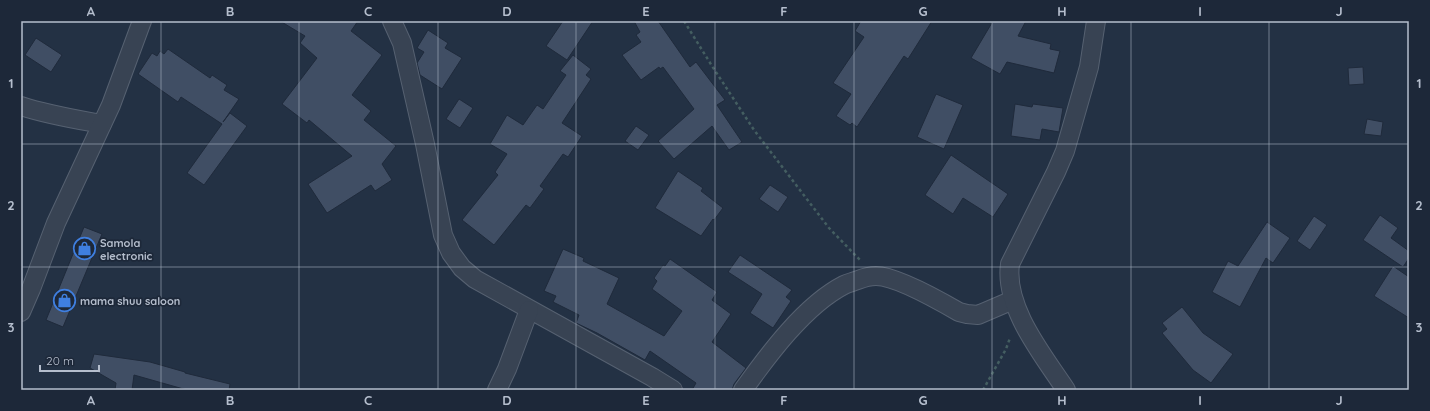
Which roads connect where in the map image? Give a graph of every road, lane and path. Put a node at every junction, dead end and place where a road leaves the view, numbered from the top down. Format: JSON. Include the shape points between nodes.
{"nodes":[{"id":1,"x":142,"y":21,"type":"edge"},
{"id":2,"x":392,"y":21,"type":"edge"},
{"id":3,"x":684,"y":21,"type":"edge"},
{"id":4,"x":1096,"y":21,"type":"edge"},
{"id":5,"x":21,"y":106,"type":"edge"},
{"id":6,"x":102,"y":124,"type":"junction"},
{"id":7,"x":875,"y":276,"type":"junction"},
{"id":8,"x":1016,"y":308,"type":"junction"},
{"id":9,"x":529,"y":310,"type":"junction"},
{"id":10,"x":21,"y":312,"type":"edge"},
{"id":11,"x":497,"y":390,"type":"edge"},
{"id":12,"x":673,"y":390,"type":"edge"},
{"id":13,"x":743,"y":390,"type":"edge"},
{"id":14,"x":983,"y":390,"type":"edge"},
{"id":15,"x":1066,"y":390,"type":"edge"}],
"edges":[{"from":1,"to":6,"type":"street"},
{"from":2,"to":9,"type":"street","via":[[402,43],[443,235],[451,253],[462,268],[475,279]]},
{"from":3,"to":7,"type":"path","via":[[754,130],[829,228]]},
{"from":4,"to":8,"type":"street","via":[[1090,67],[1065,151],[1010,264],[1009,280]]},
{"from":5,"to":6,"type":"street","via":[[40,113]]},
{"from":6,"to":10,"type":"street","via":[[56,224]]},
{"from":7,"to":8,"type":"street","via":[[894,279],[967,314],[978,315]]},
{"from":7,"to":13,"type":"street","via":[[844,285],[817,304],[767,358]]},
{"from":8,"to":14,"type":"path","via":[[1006,349]]},
{"from":8,"to":15,"type":"street"},
{"from":9,"to":11,"type":"street"},
{"from":9,"to":12,"type":"street"}]}
